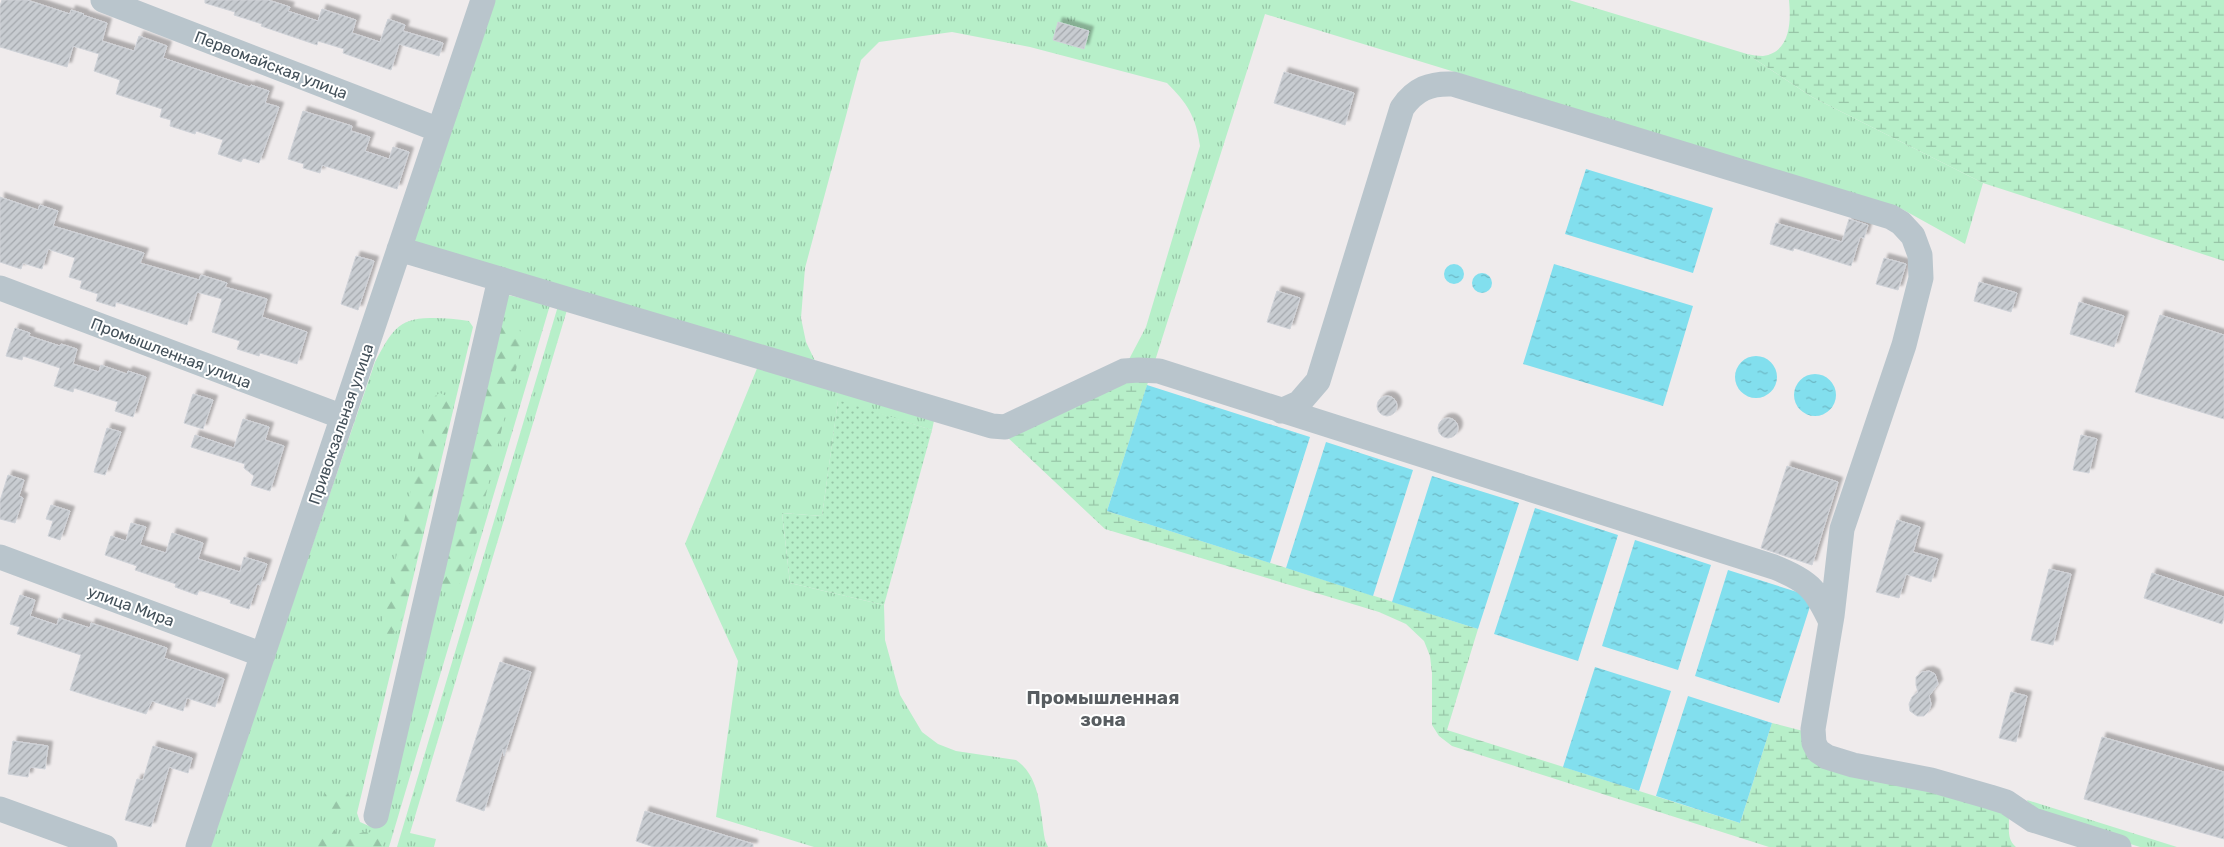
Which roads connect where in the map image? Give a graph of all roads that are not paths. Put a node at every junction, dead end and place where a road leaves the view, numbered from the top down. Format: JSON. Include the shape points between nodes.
{"nodes":[{"id":1,"x":103,"y":0,"type":"edge"},
{"id":2,"x":483,"y":0,"type":"edge"},
{"id":3,"x":439,"y":130,"type":"junction"},
{"id":4,"x":399,"y":249,"type":"junction"},
{"id":5,"x":500,"y":279,"type":"junction"},
{"id":6,"x":0,"y":288,"type":"edge"},
{"id":7,"x":1281,"y":410,"type":"junction"},
{"id":8,"x":343,"y":417,"type":"junction"},
{"id":9,"x":0,"y":557,"type":"edge"},
{"id":10,"x":1831,"y":622,"type":"junction"},
{"id":11,"x":263,"y":655,"type":"junction"},
{"id":12,"x":0,"y":809,"type":"edge"},
{"id":13,"x":376,"y":816,"type":"dead end"},
{"id":14,"x":105,"y":847,"type":"edge"},
{"id":15,"x":198,"y":847,"type":"edge"},
{"id":16,"x":2119,"y":847,"type":"edge"}],
"edges":[{"from":1,"to":3,"type":"street","name":"Первомайская улица"},
{"from":2,"to":3,"type":"street","name":"Привокзальная улица"},
{"from":3,"to":4,"type":"street","name":"Привокзальная улица"},
{"from":4,"to":5,"type":"street"},
{"from":4,"to":8,"type":"street","name":"Привокзальная улица"},
{"from":5,"to":7,"type":"street","via":[[992,426],[1004,427],[1124,372],[1139,370],[1159,372]]},
{"from":5,"to":13,"type":"street"},
{"from":6,"to":8,"type":"street","name":"Промышленная улица"},
{"from":7,"to":10,"type":"street","via":[[1783,571],[1815,591]]},
{"from":7,"to":10,"type":"street","via":[[1299,403],[1318,381],[1402,108],[1416,91],[1435,84],[1453,84],[1891,217],[1913,236],[1920,255],[1921,278],[1904,345],[1842,529]]},
{"from":8,"to":11,"type":"street","name":"Привокзальная улица"},
{"from":9,"to":11,"type":"street","name":"улица Мира"},
{"from":10,"to":16,"type":"street","via":[[1813,730],[1818,751],[1846,763],[1912,775],[2006,802],[2033,820]]},
{"from":11,"to":15,"type":"street","name":"Привокзальная улица"},
{"from":12,"to":14,"type":"street"}]}
